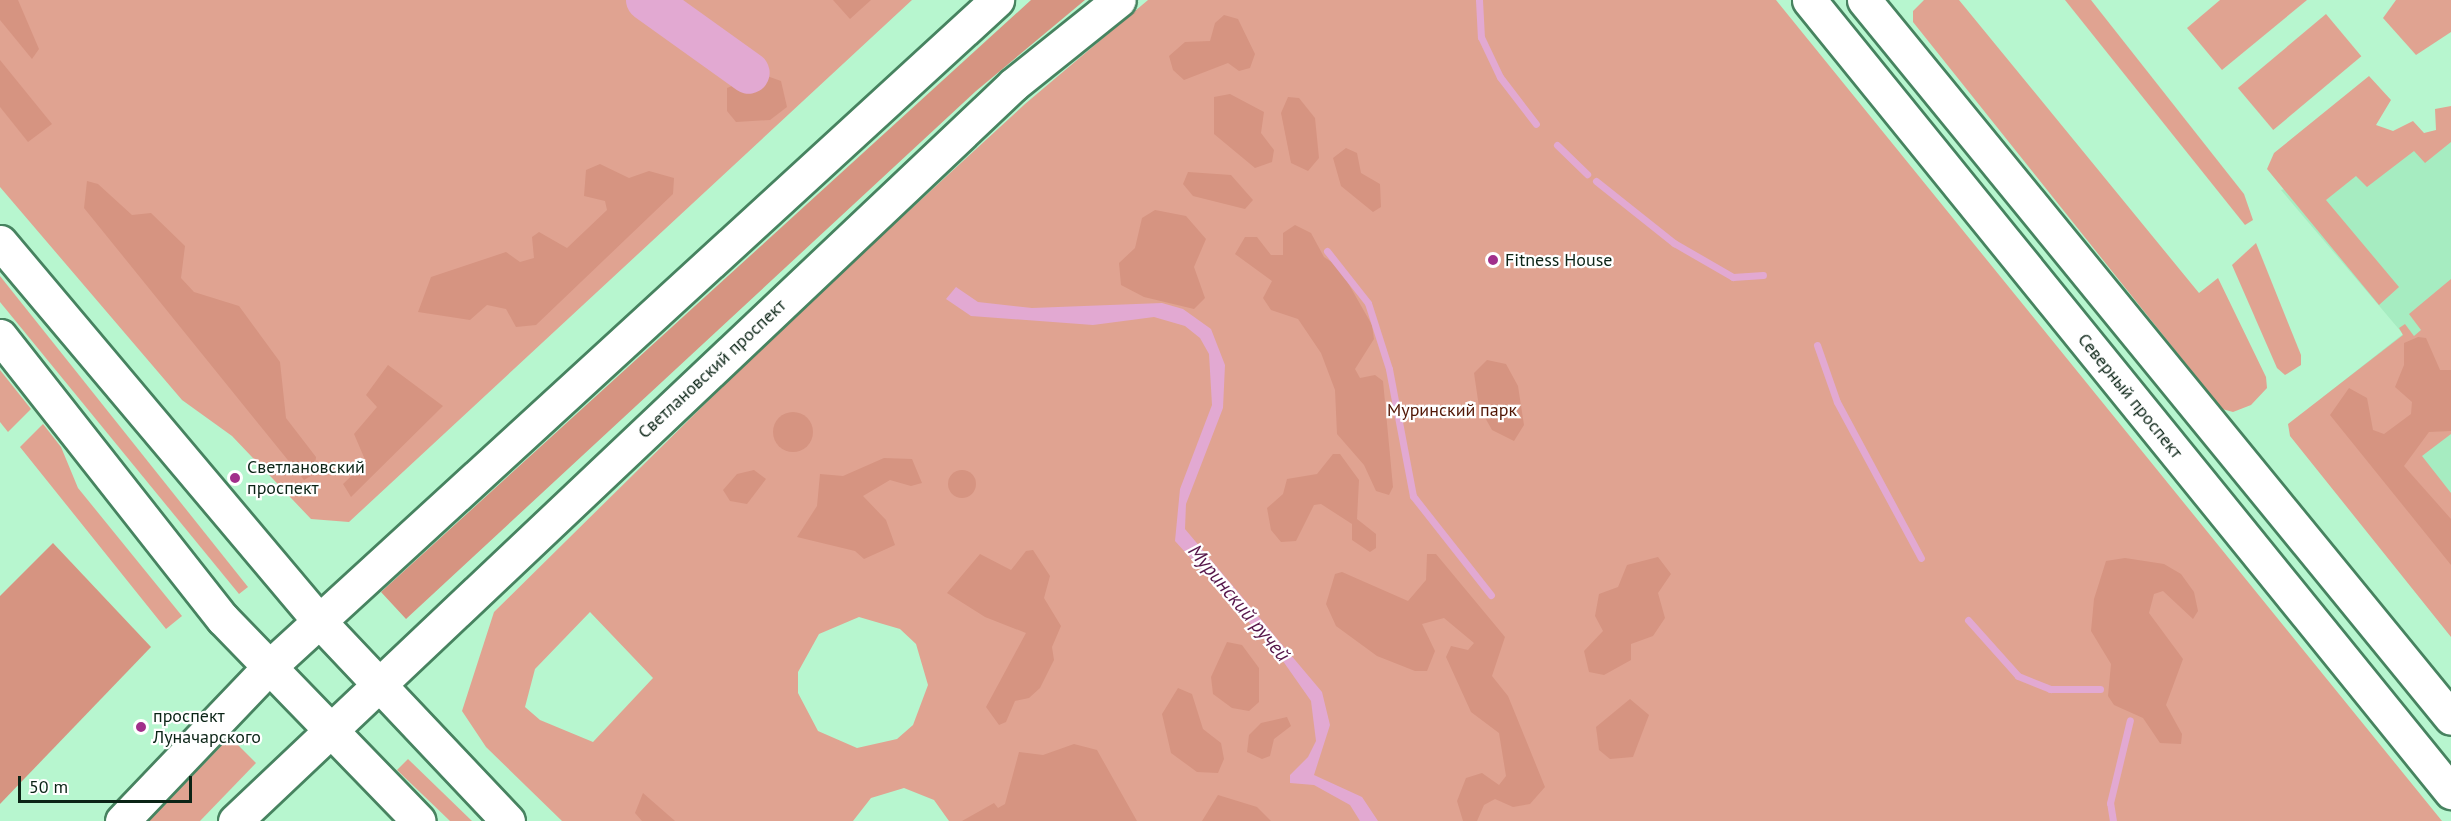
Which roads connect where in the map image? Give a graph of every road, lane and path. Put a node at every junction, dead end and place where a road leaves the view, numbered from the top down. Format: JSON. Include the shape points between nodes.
{"nodes":[{"id":1,"x":997,"y":0,"type":"edge"},
{"id":2,"x":1119,"y":0,"type":"edge"},
{"id":3,"x":1809,"y":0,"type":"edge"},
{"id":4,"x":1864,"y":0,"type":"edge"},
{"id":5,"x":0,"y":242,"type":"edge"},
{"id":6,"x":0,"y":336,"type":"edge"},
{"id":7,"x":319,"y":621,"type":"junction"},
{"id":8,"x":268,"y":668,"type":"junction"},
{"id":9,"x":376,"y":686,"type":"junction"},
{"id":10,"x":2451,"y":718,"type":"edge"},
{"id":11,"x":328,"y":732,"type":"junction"},
{"id":12,"x":2451,"y":792,"type":"edge"},
{"id":13,"x":122,"y":821,"type":"edge"},
{"id":14,"x":235,"y":821,"type":"edge"},
{"id":15,"x":419,"y":821,"type":"edge"},
{"id":16,"x":508,"y":821,"type":"edge"}],
"edges":[{"from":1,"to":7,"type":"main road"},
{"from":2,"to":9,"type":"main road","name":"Светлановский проспект","via":[[1014,84]]},
{"from":3,"to":12,"type":"main road","name":"Северный проспект"},
{"from":4,"to":10,"type":"main road"},
{"from":5,"to":7,"type":"main road"},
{"from":6,"to":8,"type":"main road","via":[[223,619]]},
{"from":7,"to":8,"type":"main road"},
{"from":7,"to":9,"type":"main road"},
{"from":8,"to":11,"type":"main road"},
{"from":8,"to":13,"type":"main road"},
{"from":9,"to":11,"type":"main road","name":"Светлановский проспект"},
{"from":9,"to":16,"type":"main road"},
{"from":11,"to":14,"type":"main road","name":"Светлановский проспект"},
{"from":11,"to":15,"type":"main road"}]}
